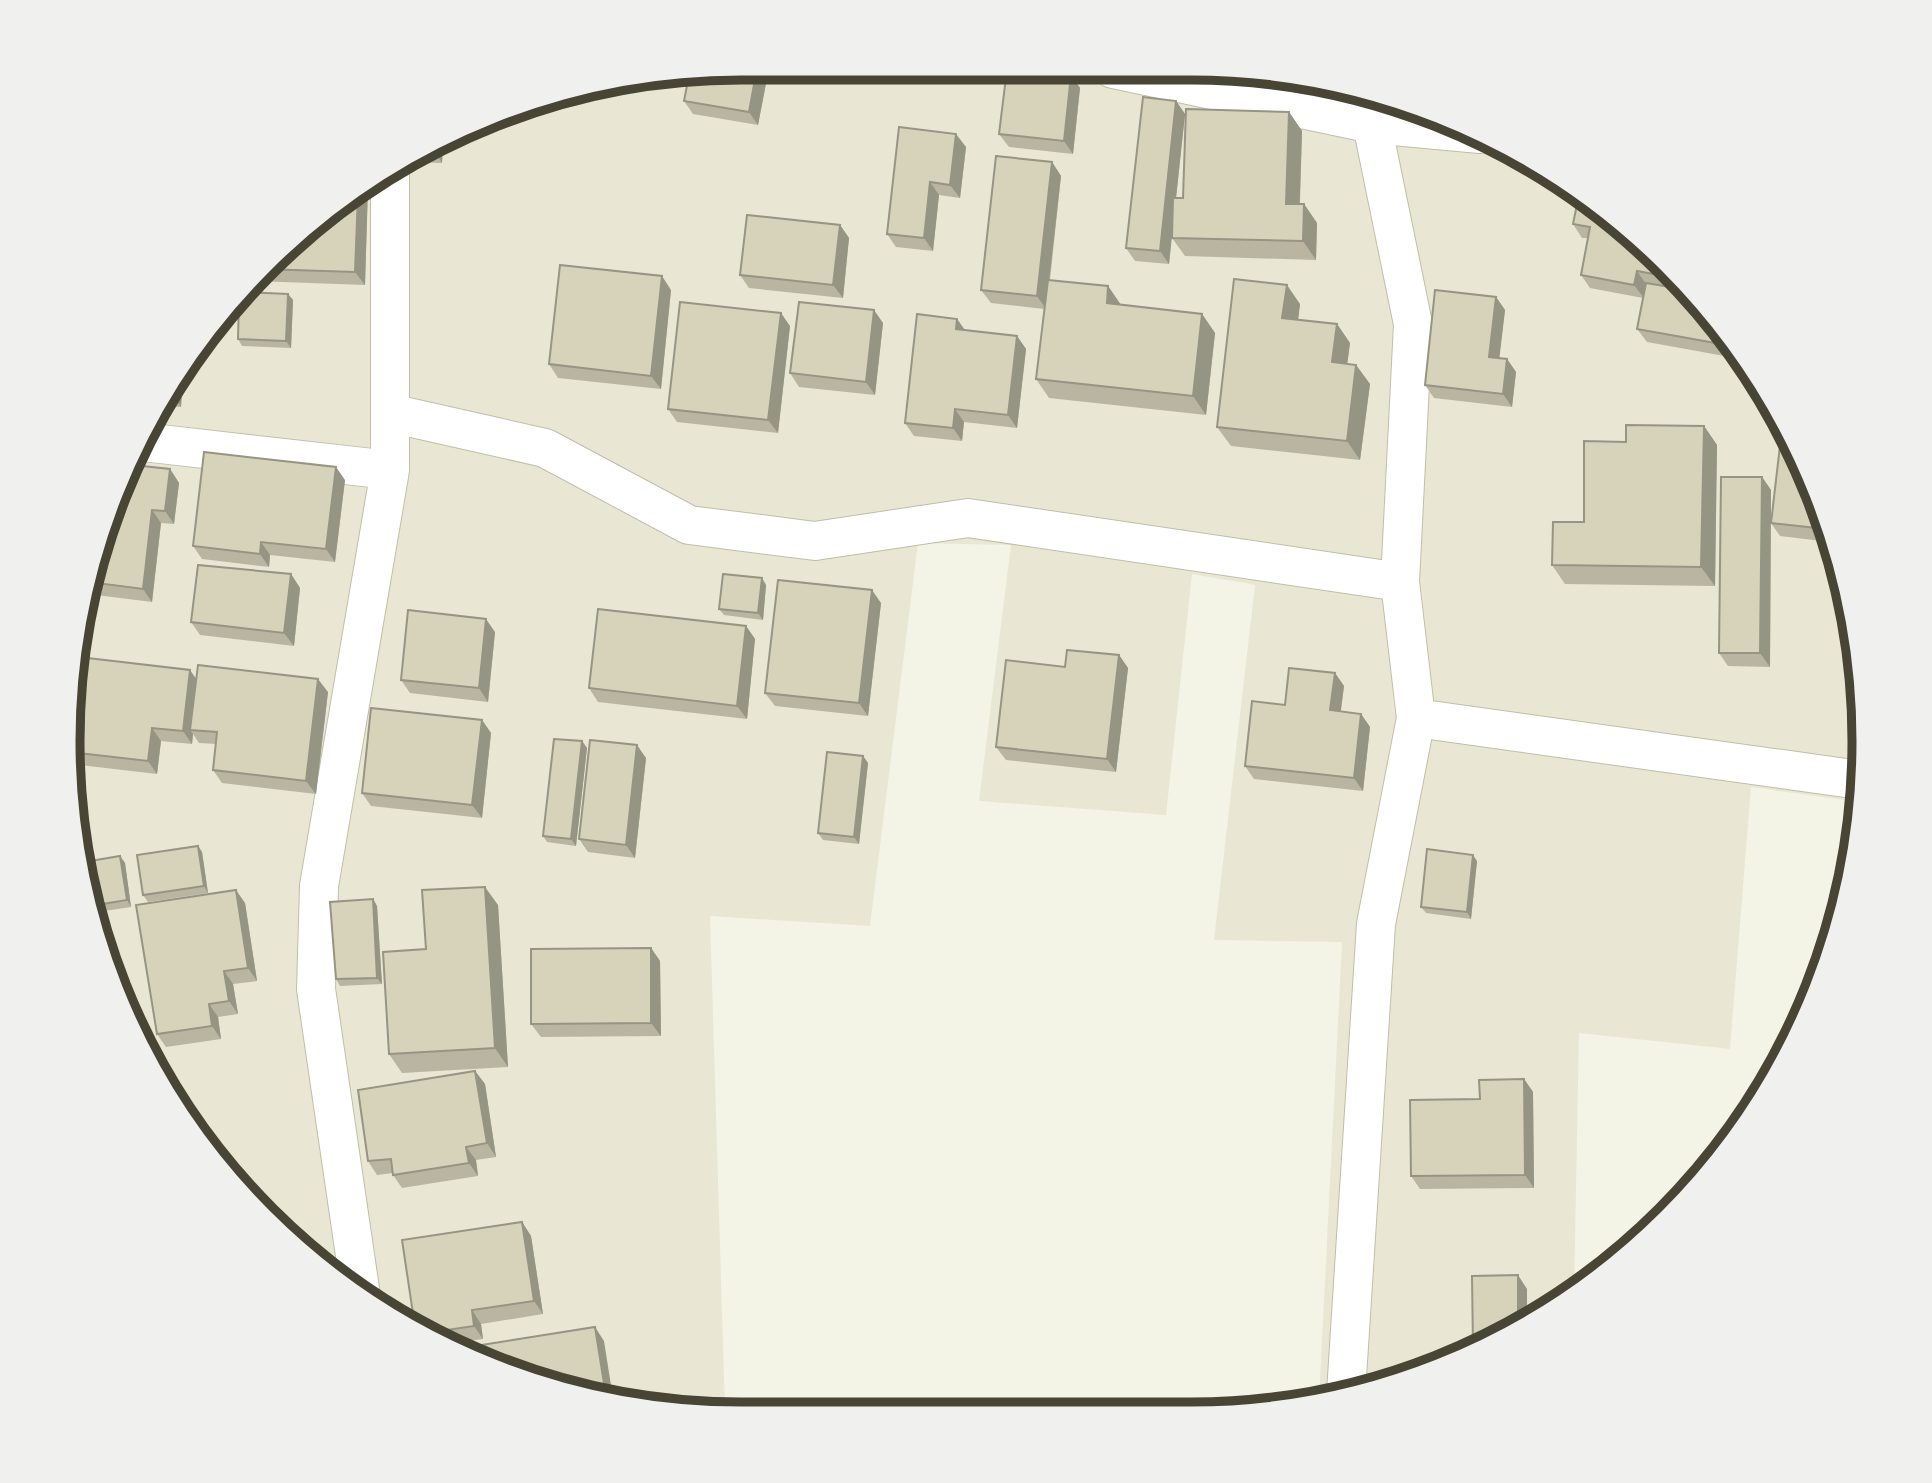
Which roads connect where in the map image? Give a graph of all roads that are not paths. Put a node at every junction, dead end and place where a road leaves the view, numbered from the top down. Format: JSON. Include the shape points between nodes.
{"nodes":[{"id":1,"x":1184,"y":80,"type":"edge"},
{"id":2,"x":1372,"y":109,"type":"edge"},
{"id":3,"x":1405,"y":117,"type":"edge"},
{"id":4,"x":390,"y":182,"type":"edge"},
{"id":5,"x":390,"y":413,"type":"junction"},
{"id":6,"x":152,"y":443,"type":"edge"},
{"id":7,"x":390,"y":470,"type":"junction"},
{"id":8,"x":1401,"y":582,"type":"junction"},
{"id":9,"x":1416,"y":718,"type":"junction"},
{"id":10,"x":1850,"y":779,"type":"edge"},
{"id":11,"x":358,"y":1279,"type":"edge"},
{"id":12,"x":1347,"y":1384,"type":"edge"}],
"edges":[{"from":1,"to":2,"type":"street"},
{"from":2,"to":3,"type":"street"},
{"from":2,"to":8,"type":"street","via":[[1413,324]]},
{"from":4,"to":5,"type":"street"},
{"from":5,"to":7,"type":"street"},
{"from":5,"to":8,"type":"street","via":[[545,447],[689,525],[815,541],[968,517]]},
{"from":6,"to":7,"type":"street"},
{"from":7,"to":11,"type":"street","via":[[318,886],[316,989]]},
{"from":8,"to":9,"type":"street"},
{"from":9,"to":10,"type":"street"},
{"from":9,"to":12,"type":"street","via":[[1376,924]]}]}
